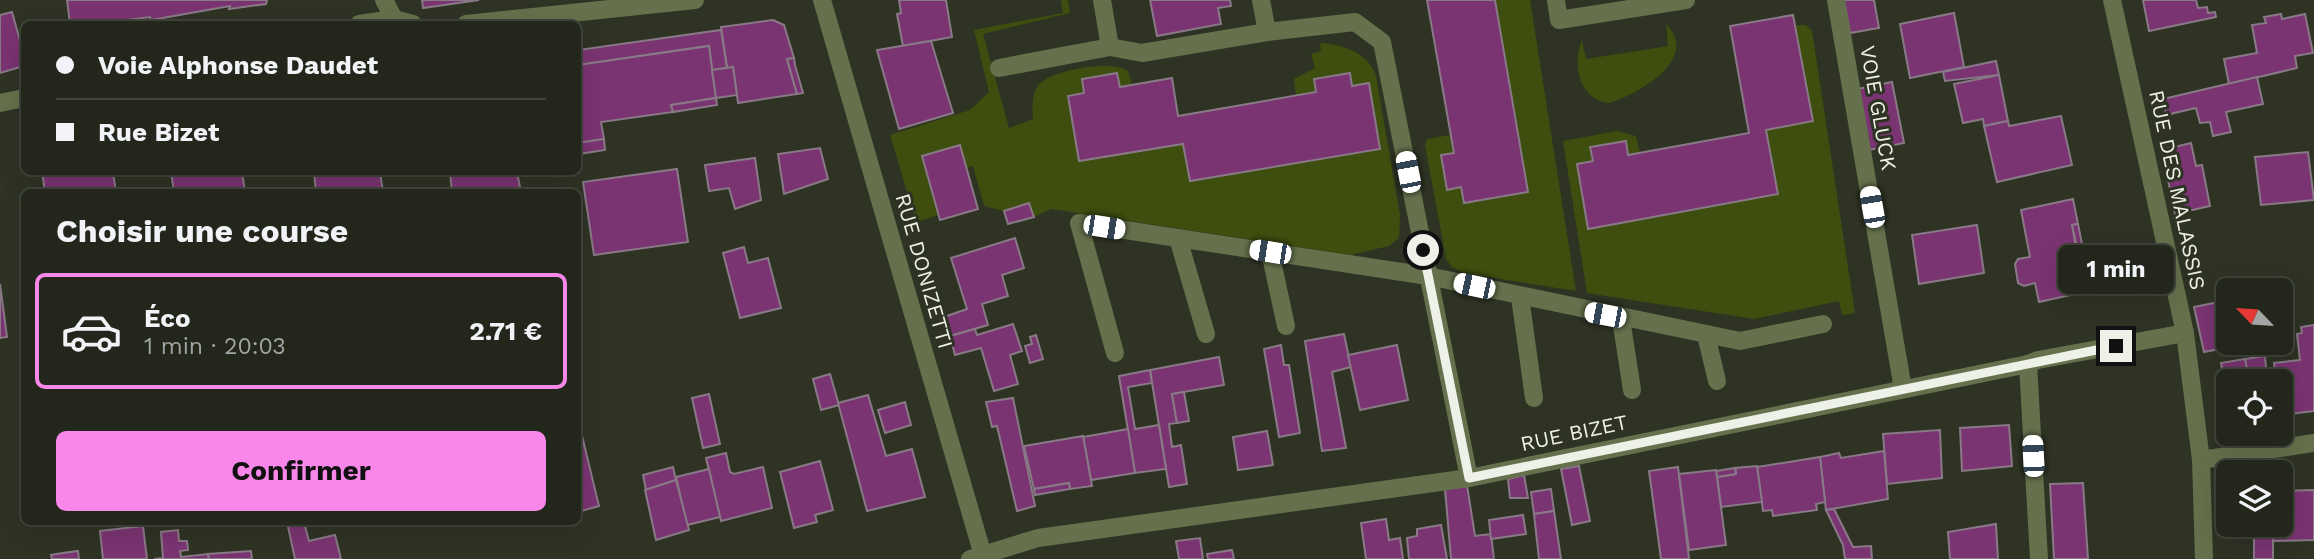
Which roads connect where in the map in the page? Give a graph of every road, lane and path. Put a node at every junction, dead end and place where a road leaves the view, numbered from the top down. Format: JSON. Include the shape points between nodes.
{"nodes":[{"id":1,"x":384,"y":0,"type":"edge"},
{"id":2,"x":695,"y":0,"type":"edge"},
{"id":3,"x":822,"y":0,"type":"edge"},
{"id":4,"x":1102,"y":0,"type":"edge"},
{"id":5,"x":1261,"y":0,"type":"edge"},
{"id":6,"x":1556,"y":0,"type":"edge"},
{"id":7,"x":1686,"y":0,"type":"edge"},
{"id":8,"x":1836,"y":0,"type":"edge"},
{"id":9,"x":2112,"y":0,"type":"edge"},
{"id":10,"x":394,"y":19,"type":"junction"},
{"id":11,"x":380,"y":21,"type":"edge"},
{"id":12,"x":402,"y":21,"type":"edge"},
{"id":13,"x":495,"y":21,"type":"edge"},
{"id":14,"x":1267,"y":32,"type":"junction"},
{"id":15,"x":1110,"y":47,"type":"junction"},
{"id":16,"x":999,"y":68,"type":"dead end"},
{"id":17,"x":21,"y":99,"type":"edge"},
{"id":18,"x":0,"y":103,"type":"edge"},
{"id":19,"x":1178,"y":238,"type":"junction"},
{"id":20,"x":1270,"y":252,"type":"junction"},
{"id":21,"x":1428,"y":276,"type":"junction"},
{"id":22,"x":1520,"y":296,"type":"junction"},
{"id":23,"x":1621,"y":318,"type":"junction"},
{"id":24,"x":1822,"y":324,"type":"dead end"},
{"id":25,"x":1286,"y":326,"type":"dead end"},
{"id":26,"x":2185,"y":333,"type":"junction"},
{"id":27,"x":1206,"y":334,"type":"dead end"},
{"id":28,"x":1706,"y":335,"type":"junction"},
{"id":29,"x":1115,"y":353,"type":"dead end"},
{"id":30,"x":2028,"y":364,"type":"junction"},
{"id":31,"x":1717,"y":381,"type":"dead end"},
{"id":32,"x":1903,"y":389,"type":"junction"},
{"id":33,"x":1632,"y":390,"type":"dead end"},
{"id":34,"x":1534,"y":398,"type":"dead end"},
{"id":35,"x":2314,"y":443,"type":"edge"},
{"id":36,"x":2201,"y":460,"type":"junction"},
{"id":37,"x":1469,"y":478,"type":"junction"},
{"id":38,"x":979,"y":557,"type":"edge"},
{"id":39,"x":2039,"y":559,"type":"edge"},
{"id":40,"x":2204,"y":559,"type":"edge"}],
"edges":[{"from":1,"to":10,"type":"street"},
{"from":2,"to":13,"type":"street"},
{"from":3,"to":38,"type":"street","name":"RUE DONIZETTI"},
{"from":4,"to":15,"type":"street"},
{"from":5,"to":14,"type":"street"},
{"from":6,"to":7,"type":"street","via":[[1559,20]]},
{"from":8,"to":32,"type":"street","name":"VOIE GLUCK"},
{"from":9,"to":26,"type":"street","name":"RUE DES MALASSIS"},
{"from":10,"to":11,"type":"street"},
{"from":10,"to":12,"type":"street"},
{"from":14,"to":15,"type":"street","via":[[1142,53]]},
{"from":14,"to":21,"type":"street","via":[[1355,22],[1382,42]]},
{"from":15,"to":16,"type":"street"},
{"from":17,"to":18,"type":"street"},
{"from":19,"to":20,"type":"street"},
{"from":19,"to":27,"type":"street"},
{"from":19,"to":29,"type":"street","via":[[1080,223]]},
{"from":20,"to":21,"type":"street"},
{"from":20,"to":25,"type":"street"},
{"from":21,"to":22,"type":"street"},
{"from":21,"to":37,"type":"street"},
{"from":22,"to":23,"type":"street"},
{"from":22,"to":34,"type":"street"},
{"from":23,"to":28,"type":"street"},
{"from":23,"to":33,"type":"street"},
{"from":24,"to":28,"type":"street","via":[[1740,341]]},
{"from":26,"to":30,"type":"street","name":"RUE BIZET"},
{"from":26,"to":36,"type":"street","name":"RUE DES MALASSIS"},
{"from":28,"to":31,"type":"street"},
{"from":30,"to":32,"type":"street","name":"RUE BIZET"},
{"from":30,"to":39,"type":"street"},
{"from":32,"to":37,"type":"street","name":"RUE BIZET"},
{"from":35,"to":36,"type":"street"},
{"from":36,"to":40,"type":"street","name":"RUE DES MALASSIS"},
{"from":37,"to":38,"type":"street","name":"RUE BIZET","via":[[1038,538]]}]}
